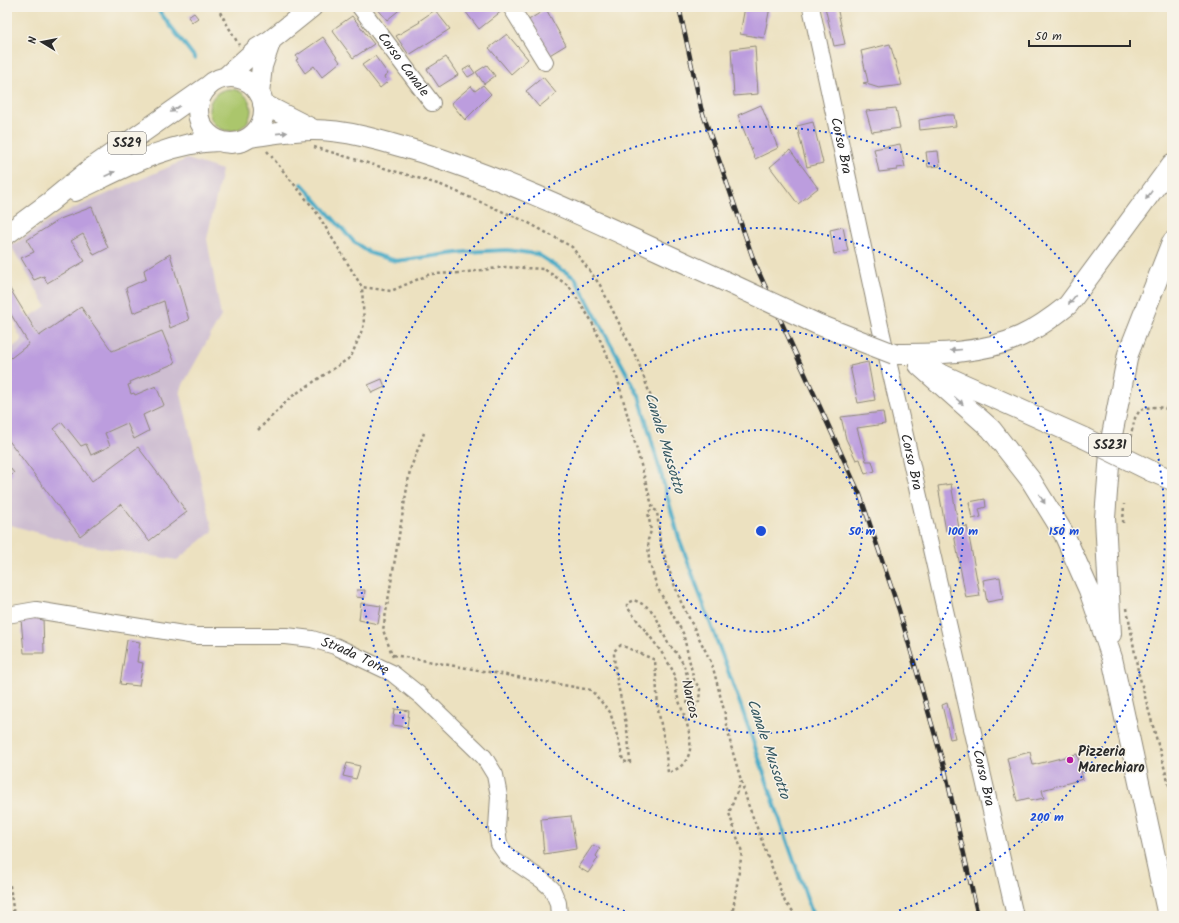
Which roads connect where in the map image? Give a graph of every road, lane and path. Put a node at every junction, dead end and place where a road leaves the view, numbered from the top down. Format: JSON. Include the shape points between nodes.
{"nodes":[{"id":1,"x":217,"y":7,"type":"edge"},
{"id":2,"x":312,"y":7,"type":"edge"},
{"id":3,"x":360,"y":7,"type":"edge"},
{"id":4,"x":511,"y":7,"type":"edge"},
{"id":5,"x":811,"y":7,"type":"edge"},
{"id":6,"x":271,"y":40,"type":"junction"},
{"id":7,"x":246,"y":59,"type":"junction"},
{"id":8,"x":545,"y":62,"type":"dead end"},
{"id":9,"x":226,"y":77,"type":"junction"},
{"id":10,"x":207,"y":87,"type":"junction"},
{"id":11,"x":261,"y":99,"type":"junction"},
{"id":12,"x":432,"y":103,"type":"dead end"},
{"id":13,"x":250,"y":137,"type":"junction"},
{"id":14,"x":311,"y":138,"type":"junction"},
{"id":15,"x":218,"y":141,"type":"junction"},
{"id":16,"x":267,"y":151,"type":"dead end"},
{"id":17,"x":1172,"y":164,"type":"edge"},
{"id":18,"x":50,"y":202,"type":"junction"},
{"id":19,"x":7,"y":234,"type":"edge"},
{"id":20,"x":1172,"y":242,"type":"edge"},
{"id":21,"x":362,"y":287,"type":"junction"},
{"id":22,"x":918,"y":359,"type":"junction"},
{"id":23,"x":1172,"y":411,"type":"edge"},
{"id":24,"x":258,"y":430,"type":"dead end"},
{"id":25,"x":424,"y":433,"type":"dead end"},
{"id":26,"x":664,"y":434,"type":"dead end"},
{"id":27,"x":1129,"y":446,"type":"dead end"},
{"id":28,"x":1172,"y":480,"type":"edge"},
{"id":29,"x":1124,"y":500,"type":"dead end"},
{"id":30,"x":653,"y":509,"type":"junction"},
{"id":31,"x":1123,"y":528,"type":"dead end"},
{"id":32,"x":1127,"y":603,"type":"dead end"},
{"id":33,"x":7,"y":615,"type":"edge"},
{"id":34,"x":393,"y":655,"type":"junction"},
{"id":35,"x":1112,"y":658,"type":"junction"},
{"id":36,"x":392,"y":674,"type":"junction"},
{"id":37,"x":741,"y":781,"type":"junction"},
{"id":38,"x":1172,"y":796,"type":"edge"},
{"id":39,"x":1146,"y":816,"type":"junction"},
{"id":40,"x":7,"y":880,"type":"edge"},
{"id":41,"x":1172,"y":885,"type":"edge"},
{"id":42,"x":14,"y":916,"type":"edge"},
{"id":43,"x":558,"y":916,"type":"edge"},
{"id":44,"x":732,"y":916,"type":"edge"},
{"id":45,"x":797,"y":916,"type":"edge"},
{"id":46,"x":1015,"y":916,"type":"edge"},
{"id":47,"x":1168,"y":916,"type":"edge"}],
"edges":[{"from":1,"to":7,"type":"path"},
{"from":2,"to":6,"type":"main road"},
{"from":3,"to":12,"type":"street","name":"Corso Canale"},
{"from":4,"to":8,"type":"street"},
{"from":5,"to":46,"type":"street","name":"Corso Bra","via":[[880,326]]},
{"from":6,"to":7,"type":"main road"},
{"from":6,"to":11,"type":"main road","via":[[262,66]]},
{"from":7,"to":9,"type":"main road"},
{"from":9,"to":10,"type":"main road"},
{"from":9,"to":11,"type":"main road","via":[[245,80]]},
{"from":10,"to":15,"type":"main road","via":[[199,101],[198,117],[202,127]]},
{"from":10,"to":18,"type":"main road","number":"SS29","one_way":true,"via":[[89,170]]},
{"from":11,"to":13,"type":"main road","via":[[261,122]]},
{"from":11,"to":14,"type":"main road"},
{"from":13,"to":14,"type":"main road","one_way":true},
{"from":13,"to":15,"type":"main road","via":[[240,142]]},
{"from":14,"to":22,"type":"main road","bridge":true,"via":[[360,135],[471,168],[583,216],[817,324],[894,354]]},
{"from":14,"to":26,"type":"path","via":[[441,185],[527,222],[572,247],[600,285],[638,361]]},
{"from":18,"to":15,"type":"main road","number":"SS29","one_way":true,"via":[[156,154],[197,141]]},
{"from":16,"to":21,"type":"path","via":[[315,210]]},
{"from":17,"to":22,"type":"main road","one_way":true,"via":[[1068,305],[1046,322],[1021,336],[1000,343]]},
{"from":18,"to":19,"type":"main road","number":"SS29"},
{"from":20,"to":35,"type":"main road","number":"SS231","via":[[1128,354],[1110,440],[1105,518]]},
{"from":21,"to":24,"type":"path","via":[[364,325],[351,356],[291,397]]},
{"from":21,"to":30,"type":"path","via":[[390,291],[430,274],[505,267],[544,269],[569,286],[591,320],[617,377]]},
{"from":22,"to":28,"type":"main road","bridge":true},
{"from":22,"to":35,"type":"main road","one_way":true,"via":[[991,429],[1030,480],[1064,534],[1089,590]]},
{"from":23,"to":27,"type":"path","via":[[1151,406],[1140,410],[1135,418]]},
{"from":25,"to":34,"type":"path","via":[[410,470],[383,630]]},
{"from":29,"to":31,"type":"path"},
{"from":30,"to":34,"type":"path","name":"Narcos","via":[[648,512],[651,531],[648,540],[649,561],[657,587],[683,633],[694,680],[700,689],[699,701],[694,708],[687,704],[688,674],[678,655],[666,641],[657,617],[644,604],[634,600],[627,603],[627,607],[674,673],[676,691],[692,746],[686,762],[676,770],[668,773],[658,709],[655,660],[621,645],[614,651],[616,680],[625,719],[630,763],[623,761],[610,712],[591,690]]},
{"from":30,"to":37,"type":"path","via":[[657,512],[660,541],[671,576],[712,664]]},
{"from":32,"to":38,"type":"path","via":[[1138,671]]},
{"from":33,"to":36,"type":"street","name":"Strada Torre","via":[[36,610],[195,636],[286,636],[312,639],[335,646]]},
{"from":34,"to":36,"type":"path"},
{"from":35,"to":39,"type":"main road","number":"SS231"},
{"from":36,"to":43,"type":"street","name":"Strada Torre","via":[[422,697],[484,756],[495,776],[499,796],[499,844],[508,857],[552,890],[558,903]]},
{"from":37,"to":44,"type":"path","via":[[729,813],[742,852]]},
{"from":37,"to":45,"type":"path","via":[[784,902]]},
{"from":39,"to":41,"type":"main road"},
{"from":39,"to":47,"type":"main road","number":"SS231"},
{"from":40,"to":42,"type":"path"}]}
